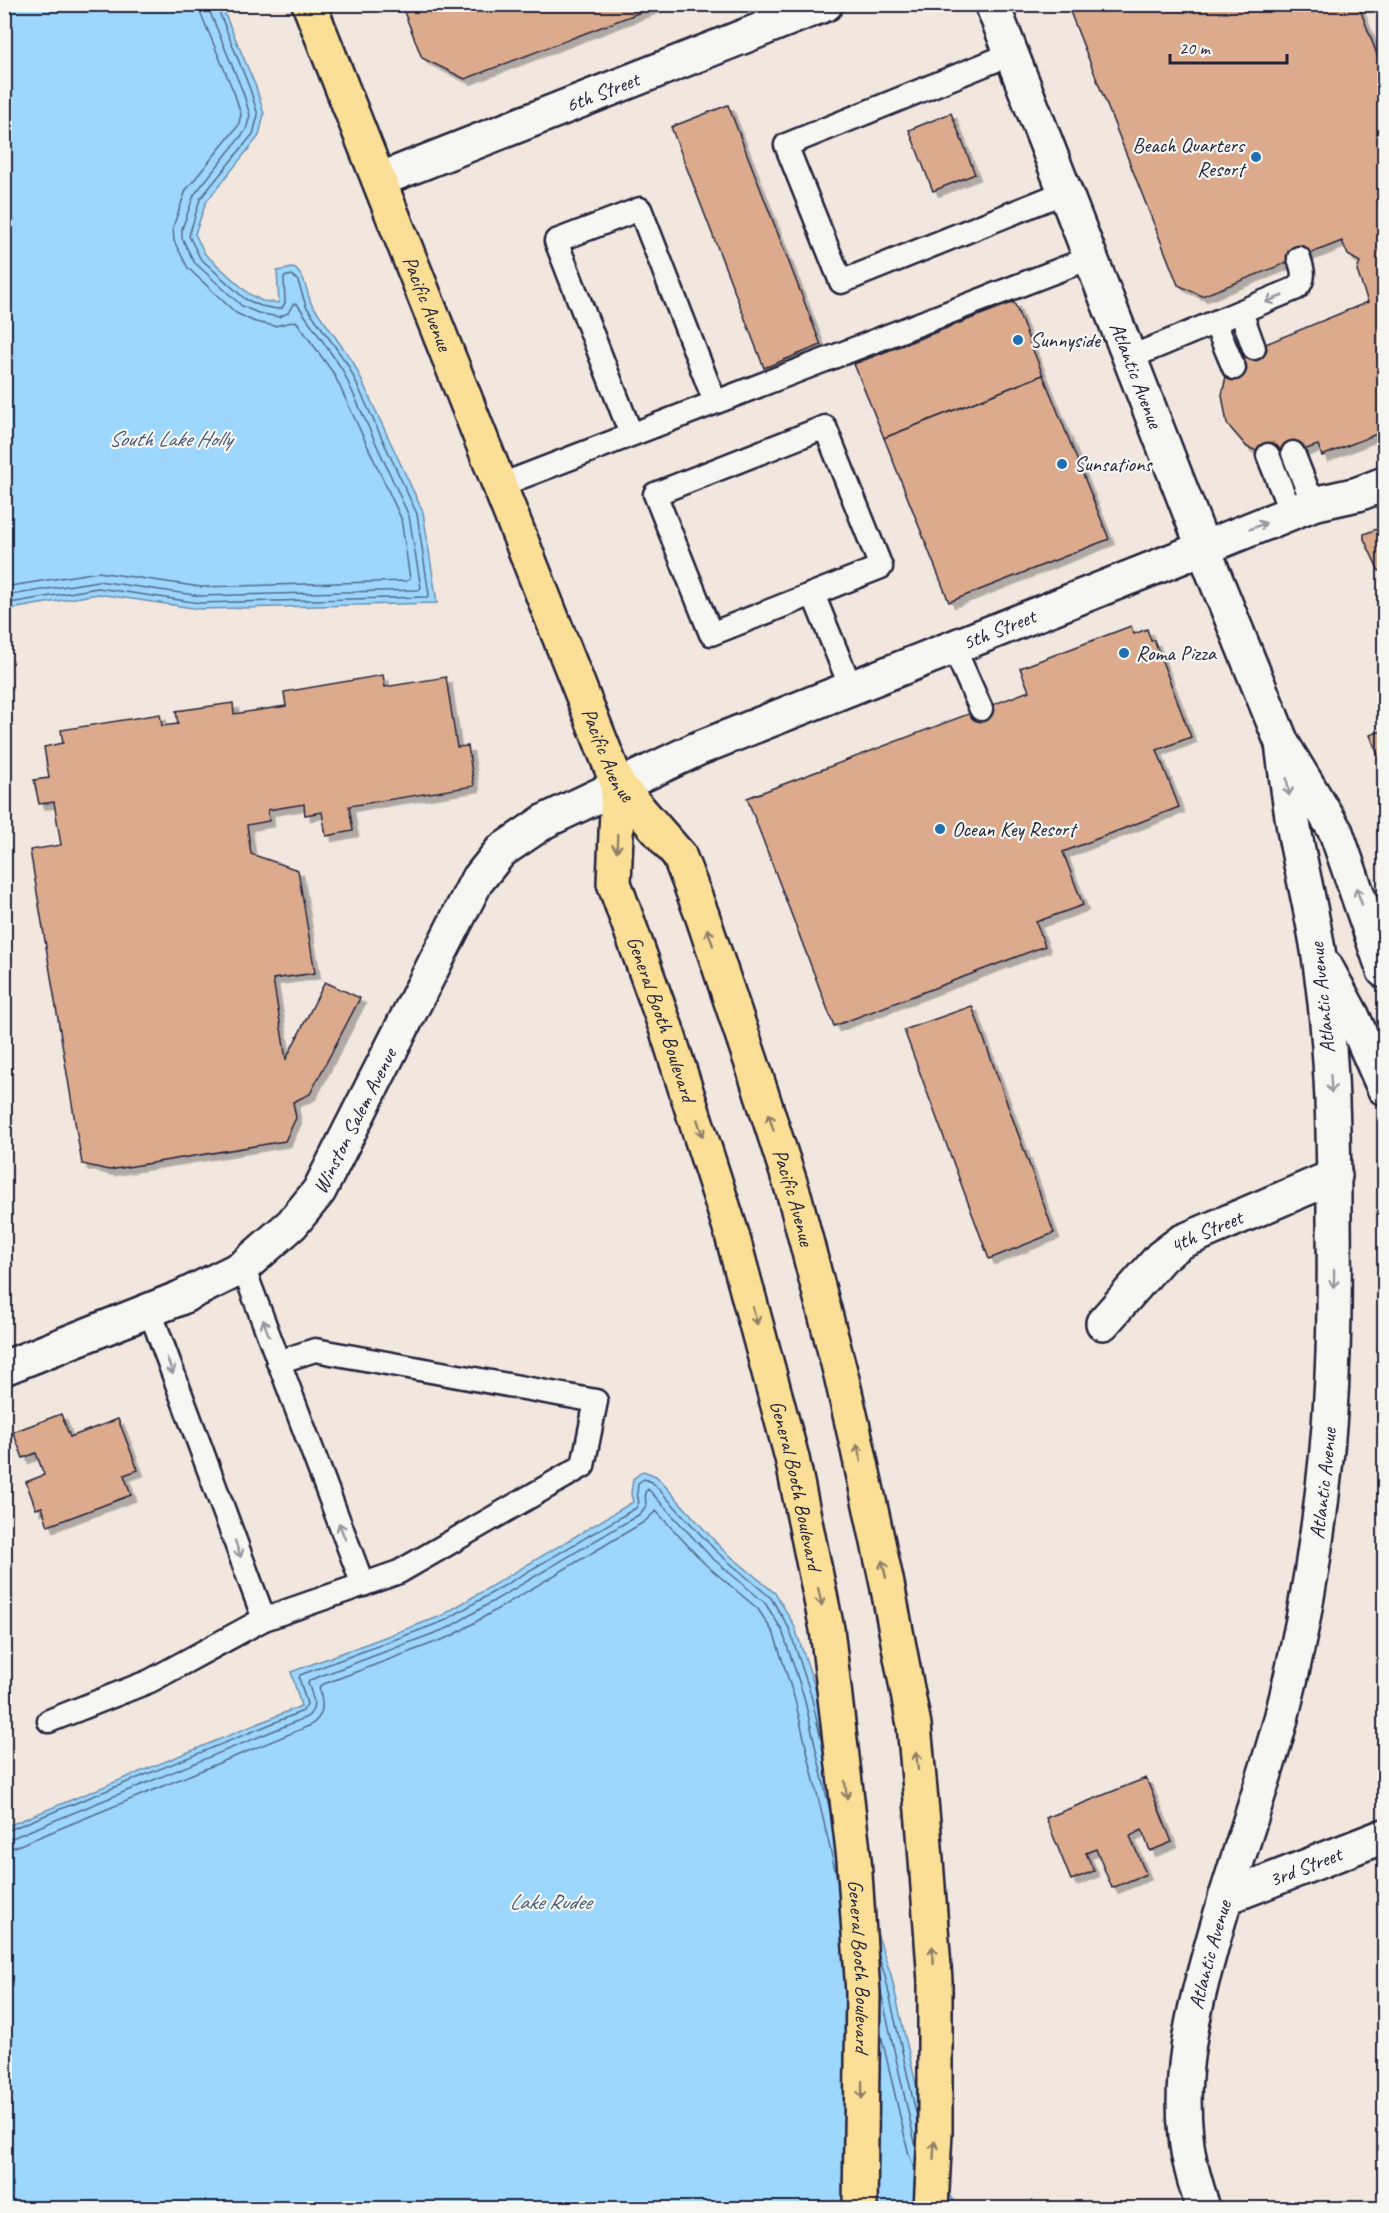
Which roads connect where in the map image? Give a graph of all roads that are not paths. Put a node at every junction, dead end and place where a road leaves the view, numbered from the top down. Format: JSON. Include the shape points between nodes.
{"nodes":[{"id":1,"x":309,"y":4,"type":"edge"},
{"id":2,"x":826,"y":4,"type":"edge"},
{"id":3,"x":992,"y":4,"type":"edge"},
{"id":4,"x":778,"y":13,"type":"edge"},
{"id":5,"x":1011,"y":54,"type":"junction"},
{"id":6,"x":378,"y":180,"type":"junction"},
{"id":7,"x":1065,"y":192,"type":"junction"},
{"id":8,"x":1090,"y":258,"type":"junction"},
{"id":9,"x":1299,"y":258,"type":"dead end"},
{"id":10,"x":1241,"y":312,"type":"junction"},
{"id":11,"x":1215,"y":323,"type":"junction"},
{"id":12,"x":1254,"y":348,"type":"dead end"},
{"id":13,"x":1129,"y":358,"type":"junction"},
{"id":14,"x":1234,"y":368,"type":"dead end"},
{"id":15,"x":715,"y":402,"type":"junction"},
{"id":16,"x":631,"y":434,"type":"junction"},
{"id":17,"x":1293,"y":453,"type":"dead end"},
{"id":18,"x":1268,"y":454,"type":"dead end"},
{"id":19,"x":1384,"y":484,"type":"edge"},
{"id":20,"x":501,"y":485,"type":"junction"},
{"id":21,"x":1302,"y":508,"type":"junction"},
{"id":22,"x":1204,"y":548,"type":"junction"},
{"id":23,"x":813,"y":594,"type":"junction"},
{"id":24,"x":954,"y":648,"type":"junction"},
{"id":25,"x":851,"y":688,"type":"junction"},
{"id":26,"x":981,"y":709,"type":"dead end"},
{"id":27,"x":1282,"y":743,"type":"junction"},
{"id":28,"x":618,"y":785,"type":"junction"},
{"id":29,"x":1319,"y":952,"type":"junction"},
{"id":30,"x":1384,"y":971,"type":"edge"},
{"id":31,"x":1384,"y":1088,"type":"edge"},
{"id":32,"x":1335,"y":1176,"type":"junction"},
{"id":33,"x":243,"y":1267,"type":"junction"},
{"id":34,"x":150,"y":1311,"type":"junction"},
{"id":35,"x":1103,"y":1323,"type":"dead end"},
{"id":36,"x":278,"y":1362,"type":"junction"},
{"id":37,"x":4,"y":1368,"type":"edge"},
{"id":38,"x":363,"y":1585,"type":"junction"},
{"id":39,"x":264,"y":1619,"type":"junction"},
{"id":40,"x":49,"y":1721,"type":"dead end"},
{"id":41,"x":1384,"y":1836,"type":"edge"},
{"id":42,"x":1225,"y":1898,"type":"junction"},
{"id":43,"x":860,"y":2208,"type":"edge"},
{"id":44,"x":931,"y":2208,"type":"edge"},
{"id":45,"x":1203,"y":2208,"type":"edge"}],
"edges":[{"from":1,"to":6,"type":"highway","name":"Pacific Avenue"},
{"from":2,"to":4,"type":"street","name":"6th Street"},
{"from":3,"to":5,"type":"street","name":"Atlantic Avenue"},
{"from":4,"to":6,"type":"street","name":"6th Street"},
{"from":5,"to":7,"type":"street","name":"Atlantic Avenue"},
{"from":5,"to":7,"type":"lane","via":[[786,145],[841,282]]},
{"from":6,"to":20,"type":"highway","name":"Pacific Avenue"},
{"from":7,"to":8,"type":"street","name":"Atlantic Avenue"},
{"from":8,"to":13,"type":"street","name":"Atlantic Avenue"},
{"from":8,"to":15,"type":"lane"},
{"from":9,"to":10,"type":"lane","one_way":true,"via":[[1304,275],[1296,288]]},
{"from":10,"to":11,"type":"lane"},
{"from":10,"to":12,"type":"lane"},
{"from":11,"to":13,"type":"lane"},
{"from":11,"to":14,"type":"lane"},
{"from":13,"to":22,"type":"street","name":"Atlantic Avenue"},
{"from":15,"to":16,"type":"lane"},
{"from":15,"to":16,"type":"lane","via":[[640,209],[556,242]]},
{"from":16,"to":20,"type":"lane"},
{"from":17,"to":21,"type":"lane"},
{"from":18,"to":21,"type":"lane"},
{"from":19,"to":21,"type":"street","name":"5th Street"},
{"from":20,"to":28,"type":"highway","name":"Pacific Avenue"},
{"from":22,"to":21,"type":"street","name":"5th Street","one_way":true},
{"from":22,"to":24,"type":"street","name":"5th Street"},
{"from":22,"to":27,"type":"street","name":"Atlantic Avenue"},
{"from":23,"to":23,"type":"lane","via":[[711,634],[655,494],[825,427],[881,567]]},
{"from":23,"to":25,"type":"lane"},
{"from":24,"to":25,"type":"street","name":"5th Street"},
{"from":24,"to":26,"type":"lane"},
{"from":25,"to":28,"type":"street","name":"5th Street","via":[[697,748]]},
{"from":27,"to":29,"type":"street","name":"Atlantic Avenue","one_way":true,"via":[[1295,836]]},
{"from":30,"to":27,"type":"street","name":"Atlantic Avenue","one_way":true,"via":[[1336,832]]},
{"from":28,"to":33,"type":"street","name":"Winston Salem Avenue","via":[[517,838],[476,882],[319,1191],[292,1224]]},
{"from":28,"to":43,"type":"highway","name":"General Booth Boulevard","one_way":true,"via":[[614,883],[711,1163],[751,1300],[792,1458],[827,1629],[854,1859],[863,1993]]},
{"from":44,"to":28,"type":"highway","name":"Pacific Avenue","one_way":true,"via":[[935,1981],[924,1833],[914,1725],[871,1510],[795,1198],[717,958],[679,855]]},
{"from":29,"to":31,"type":"street"},
{"from":29,"to":32,"type":"street","name":"Atlantic Avenue","one_way":true,"via":[[1330,1060]]},
{"from":32,"to":35,"type":"street","name":"4th Street","via":[[1181,1242],[1161,1257]]},
{"from":32,"to":42,"type":"street","name":"Atlantic Avenue","one_way":true,"via":[[1331,1384],[1324,1483],[1309,1588],[1279,1724]]},
{"from":33,"to":34,"type":"street","name":"Winston Salem Avenue"},
{"from":36,"to":33,"type":"lane","one_way":true},
{"from":34,"to":37,"type":"street","name":"Winston Salem Avenue"},
{"from":34,"to":39,"type":"lane","one_way":true},
{"from":38,"to":36,"type":"lane","one_way":true},
{"from":36,"to":38,"type":"lane","via":[[315,1350],[596,1401],[583,1466],[399,1572]]},
{"from":38,"to":39,"type":"lane"},
{"from":39,"to":40,"type":"lane","via":[[150,1681]]},
{"from":41,"to":42,"type":"street","name":"3rd Street"},
{"from":42,"to":45,"type":"street","name":"Atlantic Avenue","via":[[1195,2007],[1184,2094],[1186,2136]]}]}
